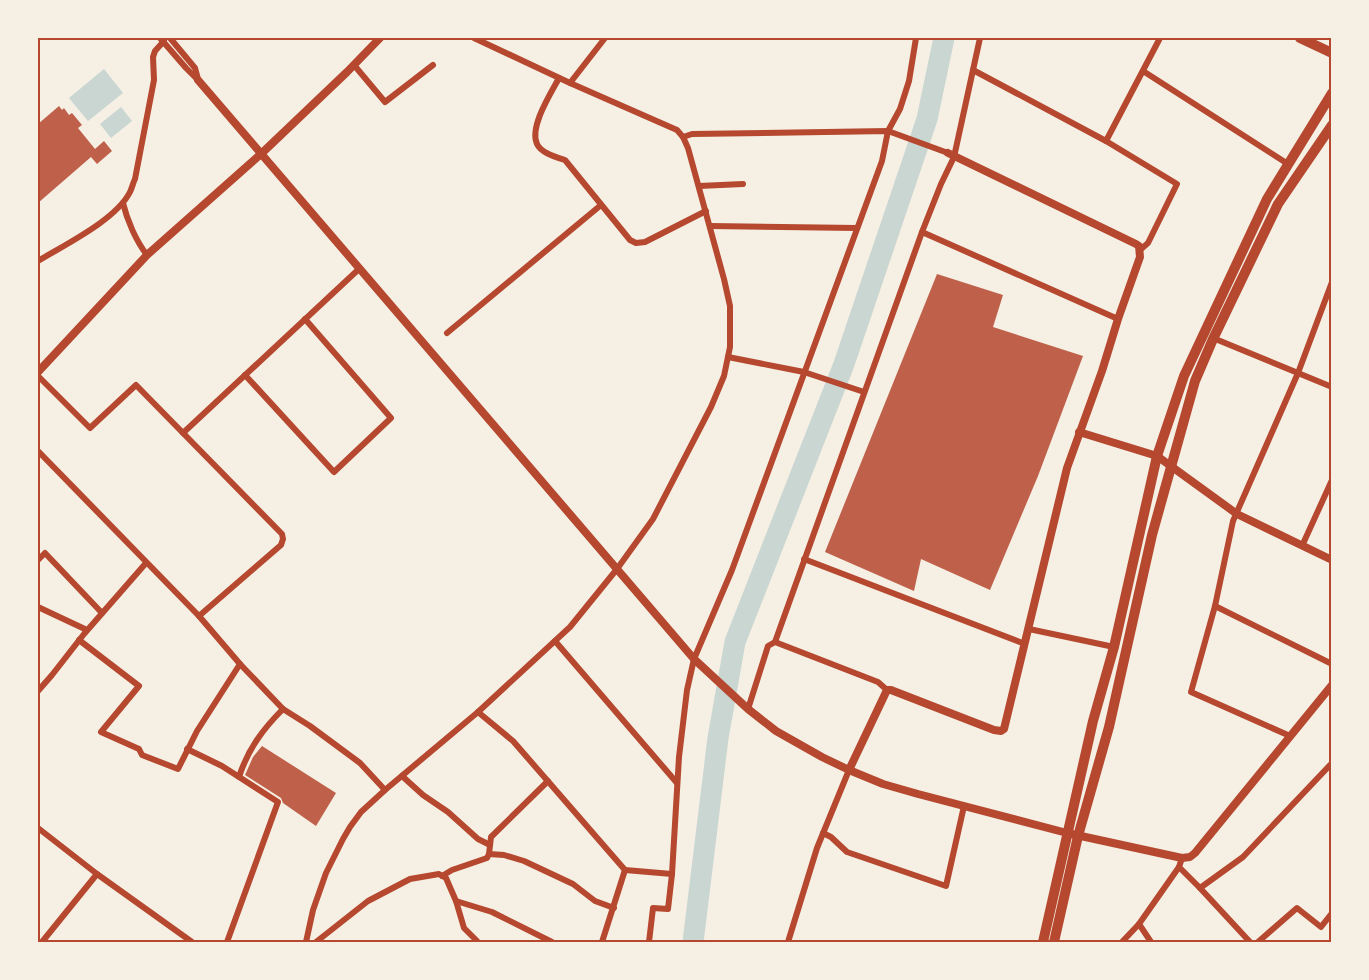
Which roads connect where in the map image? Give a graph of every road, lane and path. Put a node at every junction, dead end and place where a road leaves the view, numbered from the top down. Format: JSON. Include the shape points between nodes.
{"nodes":[{"id":1,"x":170,"y":38,"type":"edge"},
{"id":2,"x":380,"y":38,"type":"edge"},
{"id":3,"x":474,"y":38,"type":"edge"},
{"id":4,"x":605,"y":38,"type":"edge"},
{"id":5,"x":916,"y":38,"type":"edge"},
{"id":6,"x":980,"y":38,"type":"edge"},
{"id":7,"x":1160,"y":38,"type":"edge"},
{"id":8,"x":1300,"y":38,"type":"edge"},
{"id":9,"x":162,"y":39,"type":"edge"},
{"id":10,"x":484,"y":39,"type":"edge"},
{"id":11,"x":1332,"y":53,"type":"edge"},
{"id":12,"x":433,"y":65,"type":"dead end"},
{"id":13,"x":354,"y":66,"type":"junction"},
{"id":14,"x":973,"y":70,"type":"junction"},
{"id":15,"x":1143,"y":71,"type":"junction"},
{"id":16,"x":559,"y":78,"type":"junction"},
{"id":17,"x":198,"y":80,"type":"junction"},
{"id":18,"x":570,"y":83,"type":"junction"},
{"id":19,"x":1332,"y":93,"type":"edge"},
{"id":20,"x":1332,"y":125,"type":"edge"},
{"id":21,"x":890,"y":131,"type":"junction"},
{"id":22,"x":683,"y":137,"type":"junction"},
{"id":23,"x":1106,"y":141,"type":"junction"},
{"id":24,"x":262,"y":153,"type":"junction"},
{"id":25,"x":951,"y":155,"type":"junction"},
{"id":26,"x":1288,"y":164,"type":"junction"},
{"id":27,"x":743,"y":184,"type":"dead end"},
{"id":28,"x":699,"y":186,"type":"junction"},
{"id":29,"x":123,"y":203,"type":"junction"},
{"id":30,"x":601,"y":205,"type":"junction"},
{"id":31,"x":706,"y":211,"type":"junction"},
{"id":32,"x":710,"y":226,"type":"junction"},
{"id":33,"x":857,"y":228,"type":"junction"},
{"id":34,"x":922,"y":232,"type":"junction"},
{"id":35,"x":1140,"y":250,"type":"junction"},
{"id":36,"x":147,"y":255,"type":"junction"},
{"id":37,"x":38,"y":261,"type":"edge"},
{"id":38,"x":360,"y":268,"type":"junction"},
{"id":39,"x":1332,"y":282,"type":"edge"},
{"id":40,"x":304,"y":319,"type":"junction"},
{"id":41,"x":1118,"y":319,"type":"junction"},
{"id":42,"x":447,"y":333,"type":"dead end"},
{"id":43,"x":1208,"y":336,"type":"junction"},
{"id":44,"x":728,"y":357,"type":"junction"},
{"id":45,"x":807,"y":373,"type":"junction"},
{"id":46,"x":1298,"y":373,"type":"junction"},
{"id":47,"x":38,"y":374,"type":"edge"},
{"id":48,"x":245,"y":375,"type":"junction"},
{"id":49,"x":1332,"y":387,"type":"edge"},
{"id":50,"x":861,"y":391,"type":"junction"},
{"id":51,"x":183,"y":432,"type":"junction"},
{"id":52,"x":1079,"y":432,"type":"junction"},
{"id":53,"x":38,"y":451,"type":"edge"},
{"id":54,"x":1157,"y":456,"type":"junction"},
{"id":55,"x":1171,"y":466,"type":"junction"},
{"id":56,"x":1332,"y":480,"type":"edge"},
{"id":57,"x":1237,"y":514,"type":"junction"},
{"id":58,"x":1302,"y":546,"type":"junction"},
{"id":59,"x":804,"y":559,"type":"junction"},
{"id":60,"x":38,"y":560,"type":"edge"},
{"id":61,"x":1332,"y":560,"type":"edge"},
{"id":62,"x":146,"y":563,"type":"junction"},
{"id":63,"x":617,"y":569,"type":"junction"},
{"id":64,"x":1215,"y":606,"type":"junction"},
{"id":65,"x":38,"y":607,"type":"edge"},
{"id":66,"x":102,"y":613,"type":"junction"},
{"id":67,"x":199,"y":616,"type":"junction"},
{"id":68,"x":1029,"y":628,"type":"junction"},
{"id":69,"x":87,"y":630,"type":"junction"},
{"id":70,"x":79,"y":640,"type":"junction"},
{"id":71,"x":555,"y":641,"type":"junction"},
{"id":72,"x":775,"y":642,"type":"junction"},
{"id":73,"x":1025,"y":645,"type":"junction"},
{"id":74,"x":1114,"y":647,"type":"junction"},
{"id":75,"x":694,"y":660,"type":"junction"},
{"id":76,"x":240,"y":664,"type":"junction"},
{"id":77,"x":1332,"y":664,"type":"edge"},
{"id":78,"x":1332,"y":685,"type":"edge"},
{"id":79,"x":887,"y":690,"type":"junction"},
{"id":80,"x":38,"y":691,"type":"edge"},
{"id":81,"x":283,"y":709,"type":"junction"},
{"id":82,"x":748,"y":709,"type":"junction"},
{"id":83,"x":478,"y":712,"type":"junction"},
{"id":84,"x":1290,"y":736,"type":"junction"},
{"id":85,"x":188,"y":749,"type":"junction"},
{"id":86,"x":1332,"y":763,"type":"edge"},
{"id":87,"x":849,"y":770,"type":"junction"},
{"id":88,"x":402,"y":776,"type":"junction"},
{"id":89,"x":239,"y":777,"type":"junction"},
{"id":90,"x":548,"y":781,"type":"junction"},
{"id":91,"x":677,"y":783,"type":"junction"},
{"id":92,"x":385,"y":790,"type":"junction"},
{"id":93,"x":964,"y":806,"type":"junction"},
{"id":94,"x":38,"y":828,"type":"edge"},
{"id":95,"x":823,"y":833,"type":"junction"},
{"id":96,"x":1066,"y":833,"type":"junction"},
{"id":97,"x":1078,"y":836,"type":"junction"},
{"id":98,"x":490,"y":845,"type":"junction"},
{"id":99,"x":489,"y":854,"type":"junction"},
{"id":100,"x":1181,"y":863,"type":"junction"},
{"id":101,"x":625,"y":870,"type":"junction"},
{"id":102,"x":97,"y":874,"type":"junction"},
{"id":103,"x":672,"y":874,"type":"junction"},
{"id":104,"x":442,"y":876,"type":"junction"},
{"id":105,"x":1200,"y":888,"type":"junction"},
{"id":106,"x":456,"y":901,"type":"junction"},
{"id":107,"x":614,"y":908,"type":"junction"},
{"id":108,"x":1332,"y":913,"type":"edge"},
{"id":109,"x":1139,"y":924,"type":"junction"},
{"id":110,"x":477,"y":941,"type":"edge"},
{"id":111,"x":42,"y":942,"type":"edge"},
{"id":112,"x":192,"y":942,"type":"edge"},
{"id":113,"x":227,"y":942,"type":"edge"},
{"id":114,"x":306,"y":942,"type":"edge"},
{"id":115,"x":316,"y":942,"type":"edge"},
{"id":116,"x":552,"y":942,"type":"edge"},
{"id":117,"x":602,"y":942,"type":"edge"},
{"id":118,"x":649,"y":942,"type":"edge"},
{"id":119,"x":788,"y":942,"type":"edge"},
{"id":120,"x":1043,"y":942,"type":"edge"},
{"id":121,"x":1054,"y":942,"type":"edge"},
{"id":122,"x":1122,"y":942,"type":"edge"},
{"id":123,"x":1151,"y":942,"type":"edge"},
{"id":124,"x":1250,"y":942,"type":"edge"},
{"id":125,"x":1258,"y":942,"type":"edge"}],
"edges":[{"from":1,"to":17,"type":"street","via":[[195,68]]},
{"from":2,"to":13,"type":"street"},
{"from":3,"to":10,"type":"street"},
{"from":4,"to":18,"type":"street"},
{"from":5,"to":21,"type":"street","via":[[909,81]]},
{"from":6,"to":14,"type":"street"},
{"from":7,"to":15,"type":"street"},
{"from":8,"to":11,"type":"main road"},
{"from":9,"to":17,"type":"street"},
{"from":9,"to":29,"type":"street","via":[[153,57],[154,80],[135,179]]},
{"from":10,"to":16,"type":"street"},
{"from":12,"to":13,"type":"street","via":[[385,102]]},
{"from":13,"to":24,"type":"street"},
{"from":14,"to":23,"type":"street"},
{"from":14,"to":25,"type":"street"},
{"from":15,"to":23,"type":"street"},
{"from":15,"to":26,"type":"street"},
{"from":16,"to":18,"type":"street"},
{"from":16,"to":30,"type":"street","via":[[538,119],[536,143],[565,160]]},
{"from":17,"to":24,"type":"street"},
{"from":18,"to":22,"type":"street","via":[[677,130]]},
{"from":19,"to":26,"type":"main road"},
{"from":20,"to":43,"type":"main road","via":[[1278,204]]},
{"from":21,"to":22,"type":"street"},
{"from":21,"to":25,"type":"street"},
{"from":21,"to":33,"type":"street"},
{"from":22,"to":28,"type":"street"},
{"from":23,"to":35,"type":"street","via":[[1177,184],[1148,243]]},
{"from":24,"to":36,"type":"street"},
{"from":24,"to":38,"type":"street"},
{"from":25,"to":34,"type":"street"},
{"from":25,"to":35,"type":"street","via":[[1136,244]]},
{"from":26,"to":43,"type":"main road","via":[[1267,199]]},
{"from":27,"to":28,"type":"street"},
{"from":28,"to":31,"type":"street"},
{"from":29,"to":36,"type":"street"},
{"from":29,"to":37,"type":"street"},
{"from":30,"to":31,"type":"street","via":[[636,243]]},
{"from":30,"to":42,"type":"street"},
{"from":31,"to":32,"type":"street"},
{"from":32,"to":33,"type":"street"},
{"from":32,"to":44,"type":"street","via":[[730,306]]},
{"from":33,"to":45,"type":"street"},
{"from":34,"to":41,"type":"street"},
{"from":34,"to":50,"type":"street"},
{"from":35,"to":41,"type":"street"},
{"from":36,"to":47,"type":"street"},
{"from":38,"to":40,"type":"street"},
{"from":38,"to":63,"type":"street"},
{"from":39,"to":46,"type":"street"},
{"from":40,"to":48,"type":"street"},
{"from":40,"to":48,"type":"street","via":[[391,418],[334,472]]},
{"from":41,"to":52,"type":"street"},
{"from":43,"to":46,"type":"street"},
{"from":43,"to":54,"type":"main road","via":[[1184,376]]},
{"from":43,"to":55,"type":"main road"},
{"from":44,"to":45,"type":"street"},
{"from":44,"to":63,"type":"street","via":[[711,407],[653,519]]},
{"from":45,"to":50,"type":"street"},
{"from":45,"to":75,"type":"street"},
{"from":46,"to":49,"type":"street"},
{"from":46,"to":57,"type":"street"},
{"from":47,"to":51,"type":"street","via":[[90,428],[136,384]]},
{"from":48,"to":51,"type":"street"},
{"from":50,"to":59,"type":"street"},
{"from":51,"to":67,"type":"street","via":[[283,539],[281,546]]},
{"from":52,"to":54,"type":"street"},
{"from":52,"to":68,"type":"street"},
{"from":53,"to":62,"type":"street"},
{"from":54,"to":55,"type":"street"},
{"from":54,"to":74,"type":"main road"},
{"from":55,"to":57,"type":"street"},
{"from":55,"to":97,"type":"main road","via":[[1109,727]]},
{"from":56,"to":58,"type":"street"},
{"from":57,"to":58,"type":"street"},
{"from":57,"to":64,"type":"street"},
{"from":58,"to":61,"type":"street"},
{"from":59,"to":72,"type":"street"},
{"from":59,"to":73,"type":"street"},
{"from":60,"to":66,"type":"street","via":[[45,553]]},
{"from":62,"to":66,"type":"street"},
{"from":62,"to":67,"type":"street"},
{"from":63,"to":71,"type":"street"},
{"from":63,"to":75,"type":"street"},
{"from":64,"to":77,"type":"street"},
{"from":64,"to":84,"type":"street","via":[[1191,692]]},
{"from":65,"to":69,"type":"street"},
{"from":66,"to":69,"type":"street"},
{"from":67,"to":76,"type":"street"},
{"from":68,"to":73,"type":"street"},
{"from":68,"to":74,"type":"street"},
{"from":69,"to":70,"type":"street"},
{"from":70,"to":80,"type":"street"},
{"from":70,"to":85,"type":"street","via":[[139,686],[101,732],[177,769]]},
{"from":71,"to":83,"type":"street"},
{"from":71,"to":91,"type":"street"},
{"from":72,"to":79,"type":"street","via":[[878,682]]},
{"from":72,"to":82,"type":"street","via":[[768,646]]},
{"from":73,"to":79,"type":"street","via":[[1001,731]]},
{"from":74,"to":96,"type":"main road"},
{"from":75,"to":82,"type":"street"},
{"from":75,"to":91,"type":"street"},
{"from":76,"to":81,"type":"street"},
{"from":76,"to":85,"type":"street"},
{"from":78,"to":84,"type":"street"},
{"from":79,"to":87,"type":"street"},
{"from":81,"to":89,"type":"street","via":[[264,728]]},
{"from":81,"to":92,"type":"street","via":[[360,763]]},
{"from":82,"to":87,"type":"street","via":[[776,731]]},
{"from":83,"to":88,"type":"street"},
{"from":83,"to":90,"type":"street","via":[[513,741]]},
{"from":84,"to":100,"type":"street","via":[[1195,852]]},
{"from":85,"to":89,"type":"street"},
{"from":86,"to":105,"type":"street","via":[[1243,856]]},
{"from":87,"to":93,"type":"street","via":[[883,784]]},
{"from":87,"to":95,"type":"street"},
{"from":88,"to":92,"type":"street"},
{"from":88,"to":98,"type":"street"},
{"from":89,"to":113,"type":"street","via":[[278,802]]},
{"from":90,"to":98,"type":"street","via":[[491,837]]},
{"from":90,"to":101,"type":"street"},
{"from":91,"to":103,"type":"street"},
{"from":92,"to":114,"type":"street","via":[[361,812],[343,839],[326,873]]},
{"from":93,"to":95,"type":"street","via":[[946,886],[847,852]]},
{"from":93,"to":96,"type":"street"},
{"from":94,"to":102,"type":"street"},
{"from":95,"to":119,"type":"street"},
{"from":96,"to":97,"type":"street"},
{"from":96,"to":120,"type":"main road"},
{"from":97,"to":100,"type":"street"},
{"from":97,"to":121,"type":"main road"},
{"from":98,"to":99,"type":"street"},
{"from":99,"to":104,"type":"street"},
{"from":99,"to":107,"type":"street","via":[[524,861]]},
{"from":100,"to":105,"type":"street"},
{"from":100,"to":109,"type":"street"},
{"from":101,"to":103,"type":"street"},
{"from":101,"to":107,"type":"street"},
{"from":102,"to":111,"type":"street"},
{"from":102,"to":112,"type":"street"},
{"from":103,"to":118,"type":"street","via":[[668,909],[653,908]]},
{"from":104,"to":106,"type":"street"},
{"from":104,"to":115,"type":"street","via":[[410,879],[368,901]]},
{"from":105,"to":124,"type":"street"},
{"from":106,"to":110,"type":"street","via":[[464,928]]},
{"from":106,"to":116,"type":"street","via":[[492,912]]},
{"from":107,"to":117,"type":"street"},
{"from":108,"to":125,"type":"street","via":[[1320,927],[1297,908]]},
{"from":109,"to":122,"type":"street"},
{"from":109,"to":123,"type":"street"}]}
